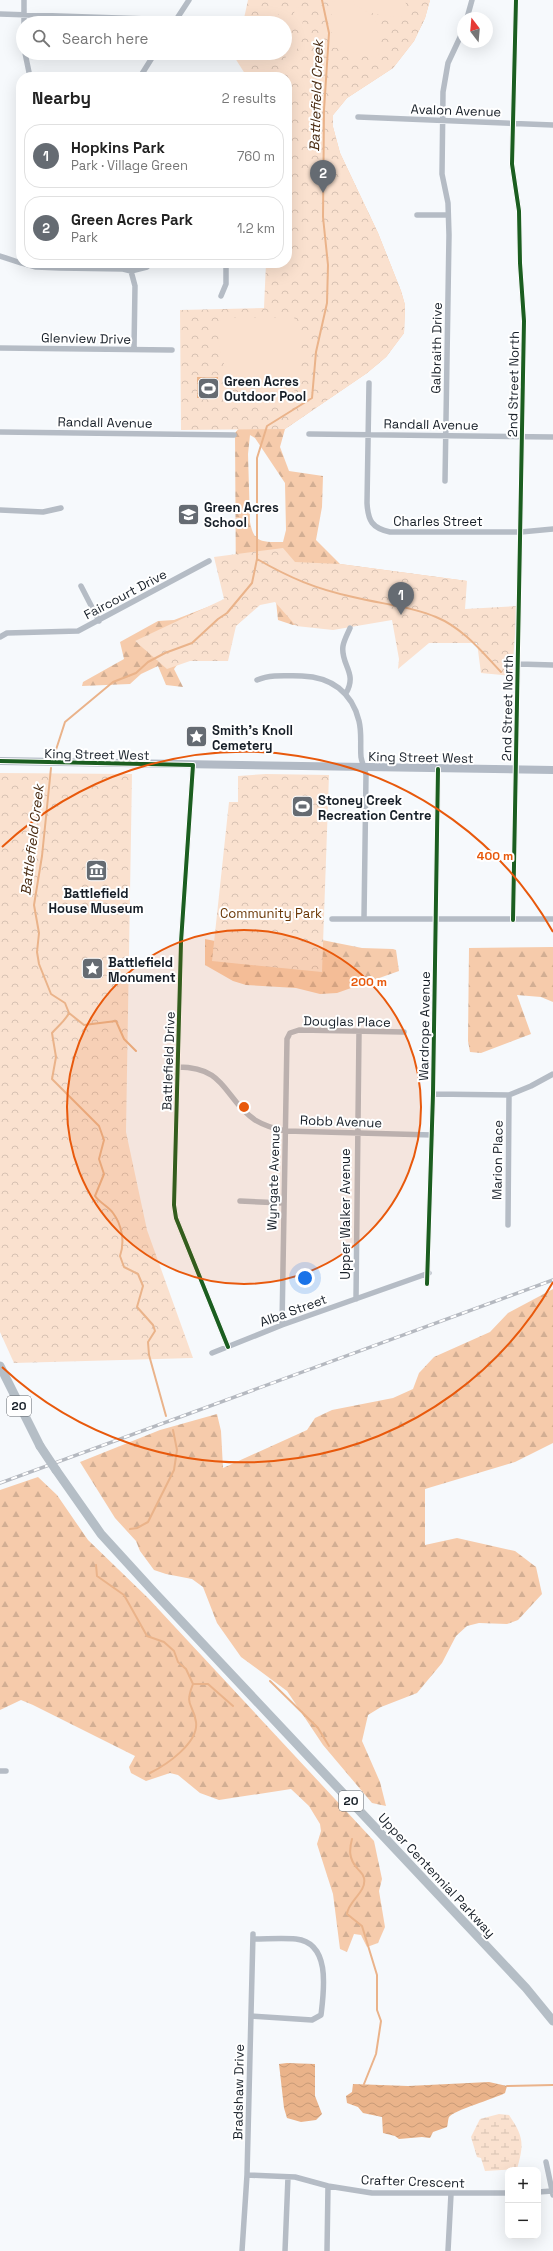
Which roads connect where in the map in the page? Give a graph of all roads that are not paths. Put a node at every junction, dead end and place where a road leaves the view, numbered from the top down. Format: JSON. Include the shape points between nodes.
{"nodes":[{"id":1,"x":24,"y":0,"type":"edge"},
{"id":2,"x":189,"y":0,"type":"edge"},
{"id":3,"x":472,"y":0,"type":"edge"},
{"id":4,"x":516,"y":0,"type":"edge"},
{"id":5,"x":469,"y":12,"type":"edge"},
{"id":6,"x":0,"y":14,"type":"edge"},
{"id":7,"x":24,"y":16,"type":"joint"},
{"id":8,"x":179,"y":16,"type":"edge"},
{"id":9,"x":457,"y":44,"type":"edge"},
{"id":10,"x":26,"y":60,"type":"edge"},
{"id":11,"x":151,"y":60,"type":"edge"},
{"id":12,"x":29,"y":72,"type":"edge"},
{"id":13,"x":143,"y":72,"type":"edge"},
{"id":14,"x":358,"y":117,"type":"dead end"},
{"id":15,"x":442,"y":120,"type":"junction"},
{"id":16,"x":513,"y":123,"type":"junction"},
{"id":17,"x":553,"y":125,"type":"edge"},
{"id":18,"x":417,"y":215,"type":"dead end"},
{"id":19,"x":448,"y":215,"type":"junction"},
{"id":20,"x":0,"y":256,"type":"edge"},
{"id":21,"x":16,"y":261,"type":"edge"},
{"id":22,"x":126,"y":268,"type":"edge"},
{"id":23,"x":143,"y":268,"type":"edge"},
{"id":24,"x":226,"y":268,"type":"edge"},
{"id":25,"x":131,"y":271,"type":"junction"},
{"id":26,"x":221,"y":296,"type":"dead end"},
{"id":27,"x":0,"y":348,"type":"edge"},
{"id":28,"x":134,"y":349,"type":"junction"},
{"id":29,"x":172,"y":350,"type":"dead end"},
{"id":30,"x":369,"y":383,"type":"dead end"},
{"id":31,"x":0,"y":432,"type":"edge"},
{"id":32,"x":367,"y":433,"type":"junction"},
{"id":33,"x":309,"y":434,"type":"dead end"},
{"id":34,"x":234,"y":435,"type":"dead end"},
{"id":35,"x":445,"y":435,"type":"junction"},
{"id":36,"x":522,"y":436,"type":"junction"},
{"id":37,"x":553,"y":437,"type":"edge"},
{"id":38,"x":445,"y":481,"type":"dead end"},
{"id":39,"x":62,"y":508,"type":"dead end"},
{"id":40,"x":0,"y":510,"type":"edge"},
{"id":41,"x":553,"y":529,"type":"edge"},
{"id":42,"x":521,"y":532,"type":"junction"},
{"id":43,"x":209,"y":561,"type":"dead end"},
{"id":44,"x":80,"y":586,"type":"dead end"},
{"id":45,"x":99,"y":621,"type":"junction"},
{"id":46,"x":350,"y":628,"type":"dead end"},
{"id":47,"x":0,"y":637,"type":"edge"},
{"id":48,"x":519,"y":664,"type":"junction"},
{"id":49,"x":553,"y":666,"type":"edge"},
{"id":50,"x":257,"y":680,"type":"dead end"},
{"id":51,"x":346,"y":693,"type":"junction"},
{"id":52,"x":0,"y":761,"type":"edge"},
{"id":53,"x":193,"y":765,"type":"junction"},
{"id":54,"x":364,"y":768,"type":"junction"},
{"id":55,"x":438,"y":769,"type":"junction"},
{"id":56,"x":517,"y":770,"type":"junction"},
{"id":57,"x":553,"y":770,"type":"edge"},
{"id":58,"x":364,"y":918,"type":"junction"},
{"id":59,"x":437,"y":918,"type":"junction"},
{"id":60,"x":553,"y":919,"type":"edge"},
{"id":61,"x":332,"y":920,"type":"dead end"},
{"id":62,"x":513,"y":920,"type":"junction"},
{"id":63,"x":359,"y":1032,"type":"junction"},
{"id":64,"x":404,"y":1032,"type":"dead end"},
{"id":65,"x":290,"y":1033,"type":"joint"},
{"id":66,"x":178,"y":1067,"type":"junction"},
{"id":67,"x":553,"y":1074,"type":"edge"},
{"id":68,"x":433,"y":1094,"type":"junction"},
{"id":69,"x":509,"y":1095,"type":"junction"},
{"id":70,"x":286,"y":1131,"type":"junction"},
{"id":71,"x":357,"y":1133,"type":"junction"},
{"id":72,"x":432,"y":1135,"type":"junction"},
{"id":73,"x":240,"y":1201,"type":"dead end"},
{"id":74,"x":283,"y":1203,"type":"junction"},
{"id":75,"x":508,"y":1225,"type":"dead end"},
{"id":76,"x":428,"y":1274,"type":"junction"},
{"id":77,"x":427,"y":1284,"type":"dead end"},
{"id":78,"x":356,"y":1299,"type":"junction"},
{"id":79,"x":282,"y":1325,"type":"junction"},
{"id":80,"x":228,"y":1347,"type":"junction"},
{"id":81,"x":212,"y":1353,"type":"dead end"},
{"id":82,"x":0,"y":1366,"type":"edge"},
{"id":83,"x":251,"y":2016,"type":"junction"},
{"id":84,"x":553,"y":2020,"type":"edge"},
{"id":85,"x":546,"y":2162,"type":"dead end"},
{"id":86,"x":247,"y":2175,"type":"junction"},
{"id":87,"x":288,"y":2177,"type":"junction"},
{"id":88,"x":328,"y":2186,"type":"junction"},
{"id":89,"x":541,"y":2192,"type":"edge"},
{"id":90,"x":505,"y":2193,"type":"edge"},
{"id":91,"x":552,"y":2193,"type":"edge"},
{"id":92,"x":451,"y":2194,"type":"junction"},
{"id":93,"x":242,"y":2251,"type":"edge"},
{"id":94,"x":285,"y":2251,"type":"edge"},
{"id":95,"x":327,"y":2251,"type":"edge"},
{"id":96,"x":448,"y":2251,"type":"edge"}],
"edges":[{"from":1,"to":7,"type":"street"},
{"from":2,"to":8,"type":"street"},
{"from":3,"to":5,"type":"street"},
{"from":4,"to":16,"type":"street","name":"2nd Street North"},
{"from":6,"to":7,"type":"street"},
{"from":9,"to":15,"type":"street","name":"Galbraith Drive","via":[[448,63]]},
{"from":10,"to":12,"type":"street"},
{"from":11,"to":13,"type":"street"},
{"from":14,"to":15,"type":"street","name":"Avalon Avenue"},
{"from":15,"to":16,"type":"street","name":"Avalon Avenue"},
{"from":15,"to":19,"type":"street","name":"Galbraith Drive","via":[[442,174]]},
{"from":16,"to":17,"type":"street","name":"Avalon Avenue"},
{"from":16,"to":36,"type":"street","name":"2nd Street North","via":[[512,164],[519,211],[524,303]]},
{"from":18,"to":19,"type":"street"},
{"from":19,"to":35,"type":"street","name":"Galbraith Drive"},
{"from":20,"to":21,"type":"street"},
{"from":22,"to":25,"type":"street"},
{"from":23,"to":25,"type":"street"},
{"from":24,"to":26,"type":"street","via":[[226,284]]},
{"from":25,"to":28,"type":"street","via":[[135,286]]},
{"from":27,"to":28,"type":"street","name":"Glenview Drive"},
{"from":28,"to":29,"type":"street","name":"Glenview Drive"},
{"from":30,"to":32,"type":"street","name":"Charles Street"},
{"from":31,"to":34,"type":"street","name":"Randall Avenue"},
{"from":32,"to":33,"type":"street","name":"Randall Avenue"},
{"from":32,"to":35,"type":"street","name":"Randall Avenue"},
{"from":32,"to":42,"type":"street","name":"Charles Street","via":[[368,515],[376,528],[390,532]]},
{"from":35,"to":36,"type":"street","name":"Randall Avenue"},
{"from":35,"to":38,"type":"street","name":"Galbraith Drive"},
{"from":36,"to":37,"type":"street","name":"Randall Avenue"},
{"from":36,"to":42,"type":"street","name":"2nd Street North"},
{"from":39,"to":40,"type":"street","via":[[43,512]]},
{"from":41,"to":42,"type":"street","name":"Charles Street"},
{"from":42,"to":48,"type":"street","name":"2nd Street North"},
{"from":43,"to":45,"type":"street","name":"Faircourt Drive"},
{"from":44,"to":45,"type":"street"},
{"from":45,"to":47,"type":"street","name":"Faircourt Drive","via":[[78,631],[7,633]]},
{"from":46,"to":51,"type":"street","via":[[343,646],[351,676]]},
{"from":48,"to":49,"type":"street"},
{"from":48,"to":56,"type":"street","name":"2nd Street North"},
{"from":50,"to":51,"type":"street","via":[[266,677],[317,676],[338,685]]},
{"from":51,"to":54,"type":"street","via":[[360,722],[361,759]]},
{"from":52,"to":53,"type":"main road","name":"King Street West"},
{"from":53,"to":54,"type":"main road","name":"King Street West"},
{"from":53,"to":66,"type":"street","name":"Battlefield Drive","via":[[183,920]]},
{"from":54,"to":55,"type":"main road","name":"King Street West"},
{"from":54,"to":58,"type":"street"},
{"from":55,"to":56,"type":"main road","name":"King Street West"},
{"from":55,"to":59,"type":"street","name":"Wardrope Avenue"},
{"from":56,"to":57,"type":"main road","name":"King Street West"},
{"from":56,"to":62,"type":"street","name":"2nd Street North"},
{"from":58,"to":59,"type":"street"},
{"from":58,"to":61,"type":"street"},
{"from":59,"to":62,"type":"street"},
{"from":59,"to":68,"type":"street","name":"Wardrope Avenue"},
{"from":60,"to":62,"type":"street"},
{"from":63,"to":64,"type":"street","name":"Douglas Place"},
{"from":63,"to":65,"type":"street","name":"Douglas Place","via":[[299,1030]]},
{"from":63,"to":71,"type":"street","name":"Upper Walker Avenue"},
{"from":65,"to":70,"type":"street","name":"Wyngate Avenue","via":[[287,1039]]},
{"from":66,"to":70,"type":"street","name":"Robb Avenue","via":[[204,1071],[215,1077],[254,1119],[265,1126]]},
{"from":66,"to":80,"type":"street","name":"Battlefield Drive","via":[[174,1205],[176,1218]]},
{"from":67,"to":69,"type":"street"},
{"from":68,"to":69,"type":"street"},
{"from":68,"to":72,"type":"street","name":"Wardrope Avenue"},
{"from":69,"to":75,"type":"street","name":"Marion Place"},
{"from":70,"to":71,"type":"street","name":"Robb Avenue"},
{"from":70,"to":74,"type":"street","name":"Wyngate Avenue"},
{"from":71,"to":72,"type":"street","name":"Robb Avenue"},
{"from":71,"to":78,"type":"street","name":"Upper Walker Avenue"},
{"from":72,"to":76,"type":"street","name":"Wardrope Avenue"},
{"from":73,"to":74,"type":"street"},
{"from":74,"to":79,"type":"street","name":"Wyngate Avenue"},
{"from":76,"to":77,"type":"street","name":"Wardrope Avenue"},
{"from":76,"to":78,"type":"street","name":"Alba Street"},
{"from":78,"to":79,"type":"street","name":"Alba Street"},
{"from":79,"to":80,"type":"street","name":"Alba Street"},
{"from":80,"to":81,"type":"street","name":"Alba Street"},
{"from":82,"to":84,"type":"main road","name":"Upper Centennial Parkway","number":"20","bridge":true,"via":[[40,1446],[101,1534],[521,1982]]},
{"from":83,"to":83,"type":"street","name":"Bradshaw Drive","via":[[253,1936],[297,1939],[313,1947],[322,1962],[322,2015],[312,2020]]},
{"from":83,"to":86,"type":"street","name":"Bradshaw Drive"},
{"from":85,"to":91,"type":"street"},
{"from":86,"to":87,"type":"street","name":"Crafter Crescent"},
{"from":86,"to":93,"type":"street","name":"Bradshaw Drive"},
{"from":87,"to":88,"type":"street","name":"Crafter Crescent"},
{"from":87,"to":94,"type":"street"},
{"from":88,"to":92,"type":"street","name":"Crafter Crescent","via":[[372,2193]]},
{"from":88,"to":95,"type":"street"},
{"from":89,"to":91,"type":"street"},
{"from":90,"to":92,"type":"street","name":"Crafter Crescent"},
{"from":92,"to":96,"type":"street"}]}
